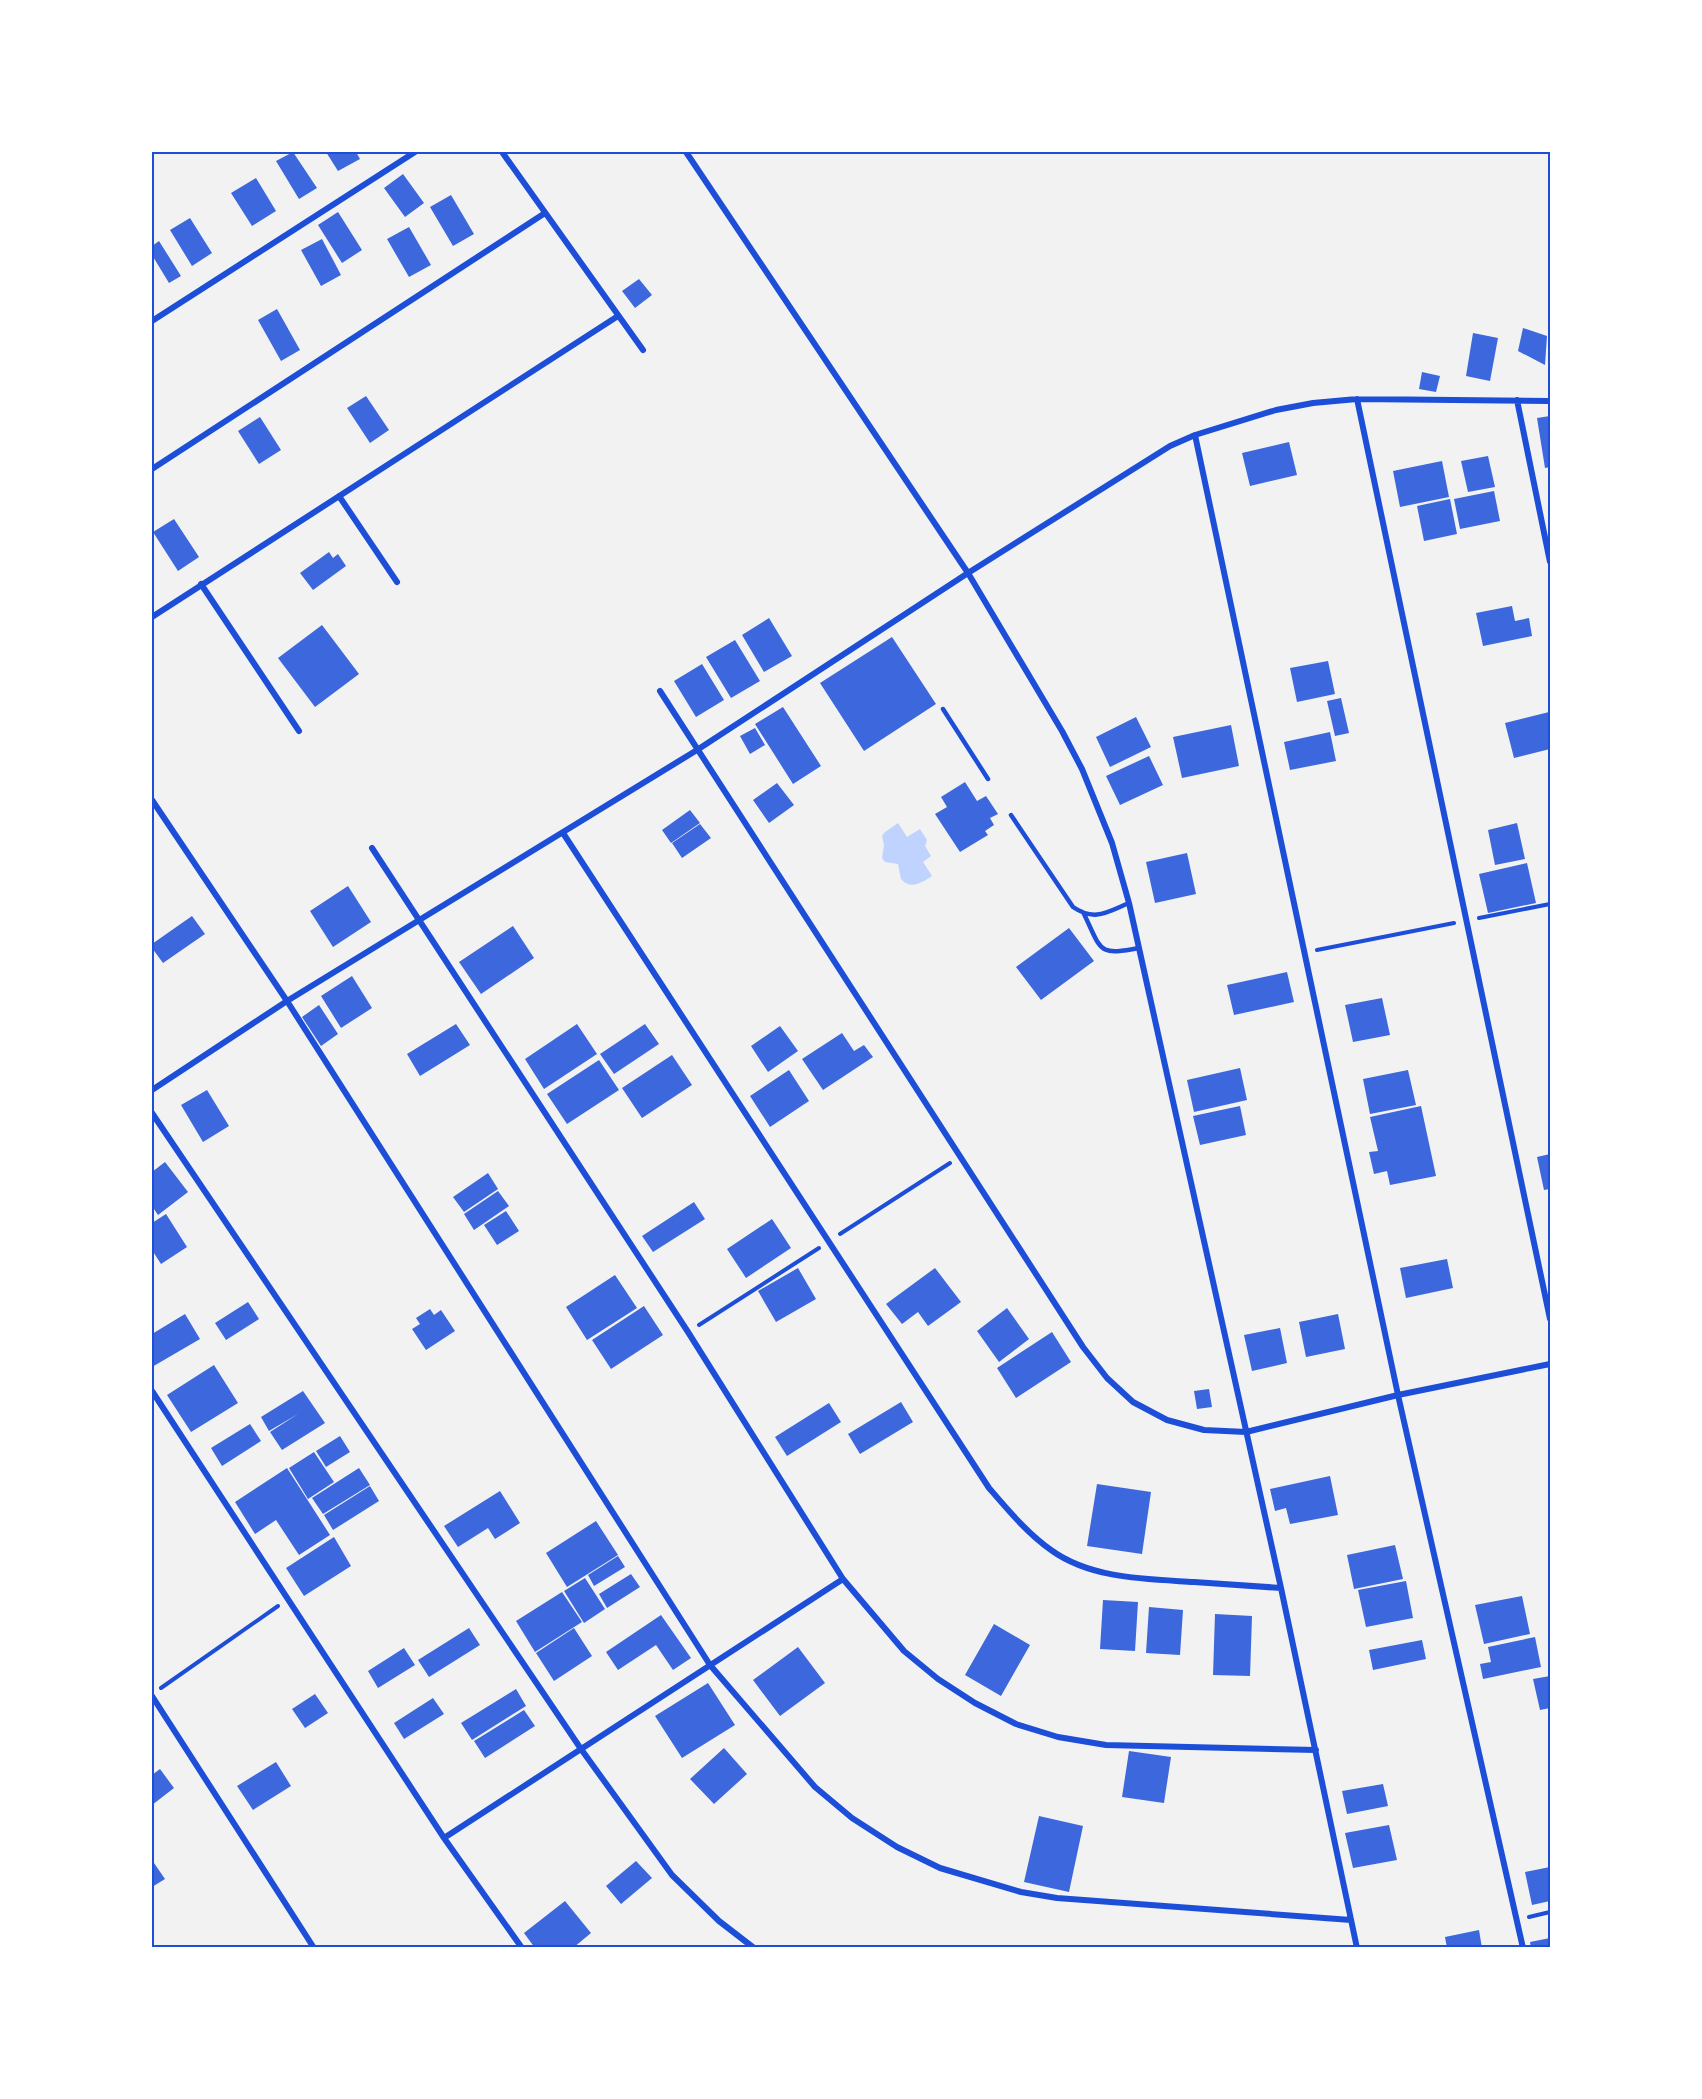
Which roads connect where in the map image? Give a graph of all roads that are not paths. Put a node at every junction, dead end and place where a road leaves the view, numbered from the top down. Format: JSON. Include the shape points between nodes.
{"nodes":[{"id":1,"x":415,"y":152,"type":"edge"},
{"id":2,"x":502,"y":152,"type":"edge"},
{"id":3,"x":686,"y":152,"type":"edge"},
{"id":4,"x":545,"y":213,"type":"junction"},
{"id":5,"x":618,"y":316,"type":"junction"},
{"id":6,"x":152,"y":321,"type":"edge"},
{"id":7,"x":643,"y":350,"type":"dead end"},
{"id":8,"x":1357,"y":399,"type":"junction"},
{"id":9,"x":1517,"y":400,"type":"junction"},
{"id":10,"x":1551,"y":401,"type":"edge"},
{"id":11,"x":1195,"y":435,"type":"junction"},
{"id":12,"x":152,"y":469,"type":"edge"},
{"id":13,"x":339,"y":496,"type":"junction"},
{"id":14,"x":1551,"y":562,"type":"edge"},
{"id":15,"x":968,"y":573,"type":"junction"},
{"id":16,"x":397,"y":582,"type":"dead end"},
{"id":17,"x":201,"y":584,"type":"junction"},
{"id":18,"x":152,"y":616,"type":"edge"},
{"id":19,"x":660,"y":691,"type":"dead end"},
{"id":20,"x":943,"y":709,"type":"dead end"},
{"id":21,"x":299,"y":731,"type":"dead end"},
{"id":22,"x":697,"y":750,"type":"junction"},
{"id":23,"x":988,"y":780,"type":"dead end"},
{"id":24,"x":152,"y":800,"type":"edge"},
{"id":25,"x":1011,"y":815,"type":"dead end"},
{"id":26,"x":563,"y":833,"type":"junction"},
{"id":27,"x":372,"y":848,"type":"dead end"},
{"id":28,"x":1129,"y":903,"type":"junction"},
{"id":29,"x":1084,"y":914,"type":"junction"},
{"id":30,"x":419,"y":920,"type":"junction"},
{"id":31,"x":1139,"y":948,"type":"junction"},
{"id":32,"x":287,"y":1001,"type":"junction"},
{"id":33,"x":152,"y":1090,"type":"edge"},
{"id":34,"x":152,"y":1113,"type":"edge"},
{"id":35,"x":1551,"y":1319,"type":"edge"},
{"id":36,"x":1551,"y":1364,"type":"edge"},
{"id":37,"x":152,"y":1391,"type":"edge"},
{"id":38,"x":1398,"y":1395,"type":"junction"},
{"id":39,"x":1246,"y":1432,"type":"junction"},
{"id":40,"x":843,"y":1579,"type":"junction"},
{"id":41,"x":1281,"y":1588,"type":"junction"},
{"id":42,"x":710,"y":1665,"type":"junction"},
{"id":43,"x":152,"y":1695,"type":"edge"},
{"id":44,"x":581,"y":1749,"type":"junction"},
{"id":45,"x":1316,"y":1750,"type":"junction"},
{"id":46,"x":444,"y":1838,"type":"junction"},
{"id":47,"x":1351,"y":1920,"type":"junction"},
{"id":48,"x":314,"y":1947,"type":"edge"},
{"id":49,"x":522,"y":1947,"type":"edge"},
{"id":50,"x":754,"y":1947,"type":"edge"},
{"id":51,"x":1357,"y":1947,"type":"edge"},
{"id":52,"x":1522,"y":1947,"type":"edge"}],
"edges":[{"from":1,"to":6,"type":"street"},
{"from":2,"to":4,"type":"street"},
{"from":3,"to":15,"type":"street"},
{"from":4,"to":5,"type":"street"},
{"from":4,"to":12,"type":"street"},
{"from":5,"to":7,"type":"street"},
{"from":5,"to":13,"type":"street"},
{"from":8,"to":9,"type":"street"},
{"from":8,"to":11,"type":"street","via":[[1276,410]]},
{"from":8,"to":35,"type":"street"},
{"from":9,"to":10,"type":"street"},
{"from":9,"to":14,"type":"street"},
{"from":11,"to":15,"type":"street","via":[[1170,446]]},
{"from":11,"to":38,"type":"street"},
{"from":13,"to":16,"type":"street"},
{"from":13,"to":17,"type":"street"},
{"from":15,"to":22,"type":"street"},
{"from":15,"to":28,"type":"street","via":[[1082,769],[1112,843]]},
{"from":17,"to":18,"type":"street"},
{"from":17,"to":21,"type":"street"},
{"from":19,"to":22,"type":"street"},
{"from":20,"to":23,"type":"lane"},
{"from":22,"to":26,"type":"street"},
{"from":22,"to":39,"type":"street","via":[[1083,1347],[1107,1378],[1133,1402],[1167,1420],[1204,1430]]},
{"from":24,"to":32,"type":"street"},
{"from":25,"to":29,"type":"lane","via":[[1073,907]]},
{"from":26,"to":30,"type":"street"},
{"from":26,"to":41,"type":"street","via":[[989,1488],[1018,1521],[1052,1551],[1087,1569],[1156,1580]]},
{"from":27,"to":30,"type":"street"},
{"from":28,"to":29,"type":"lane","via":[[1096,916]]},
{"from":28,"to":31,"type":"street"},
{"from":29,"to":31,"type":"lane","via":[[1103,950]]},
{"from":30,"to":32,"type":"street"},
{"from":30,"to":40,"type":"street","via":[[688,1332]]},
{"from":31,"to":39,"type":"street"},
{"from":32,"to":33,"type":"street"},
{"from":32,"to":42,"type":"street"},
{"from":34,"to":44,"type":"street"},
{"from":36,"to":38,"type":"street"},
{"from":37,"to":46,"type":"street"},
{"from":38,"to":39,"type":"street"},
{"from":38,"to":52,"type":"street"},
{"from":39,"to":41,"type":"street"},
{"from":40,"to":42,"type":"street"},
{"from":40,"to":45,"type":"street","via":[[904,1651],[938,1679],[1016,1724],[1058,1737],[1106,1745]]},
{"from":41,"to":45,"type":"street"},
{"from":42,"to":44,"type":"street"},
{"from":42,"to":47,"type":"street","via":[[815,1787],[852,1818],[940,1868],[1021,1892],[1057,1898]]},
{"from":43,"to":48,"type":"street"},
{"from":44,"to":46,"type":"street"},
{"from":44,"to":50,"type":"street","via":[[672,1875],[719,1921]]},
{"from":45,"to":47,"type":"street"},
{"from":46,"to":49,"type":"street"},
{"from":47,"to":51,"type":"street"}]}
